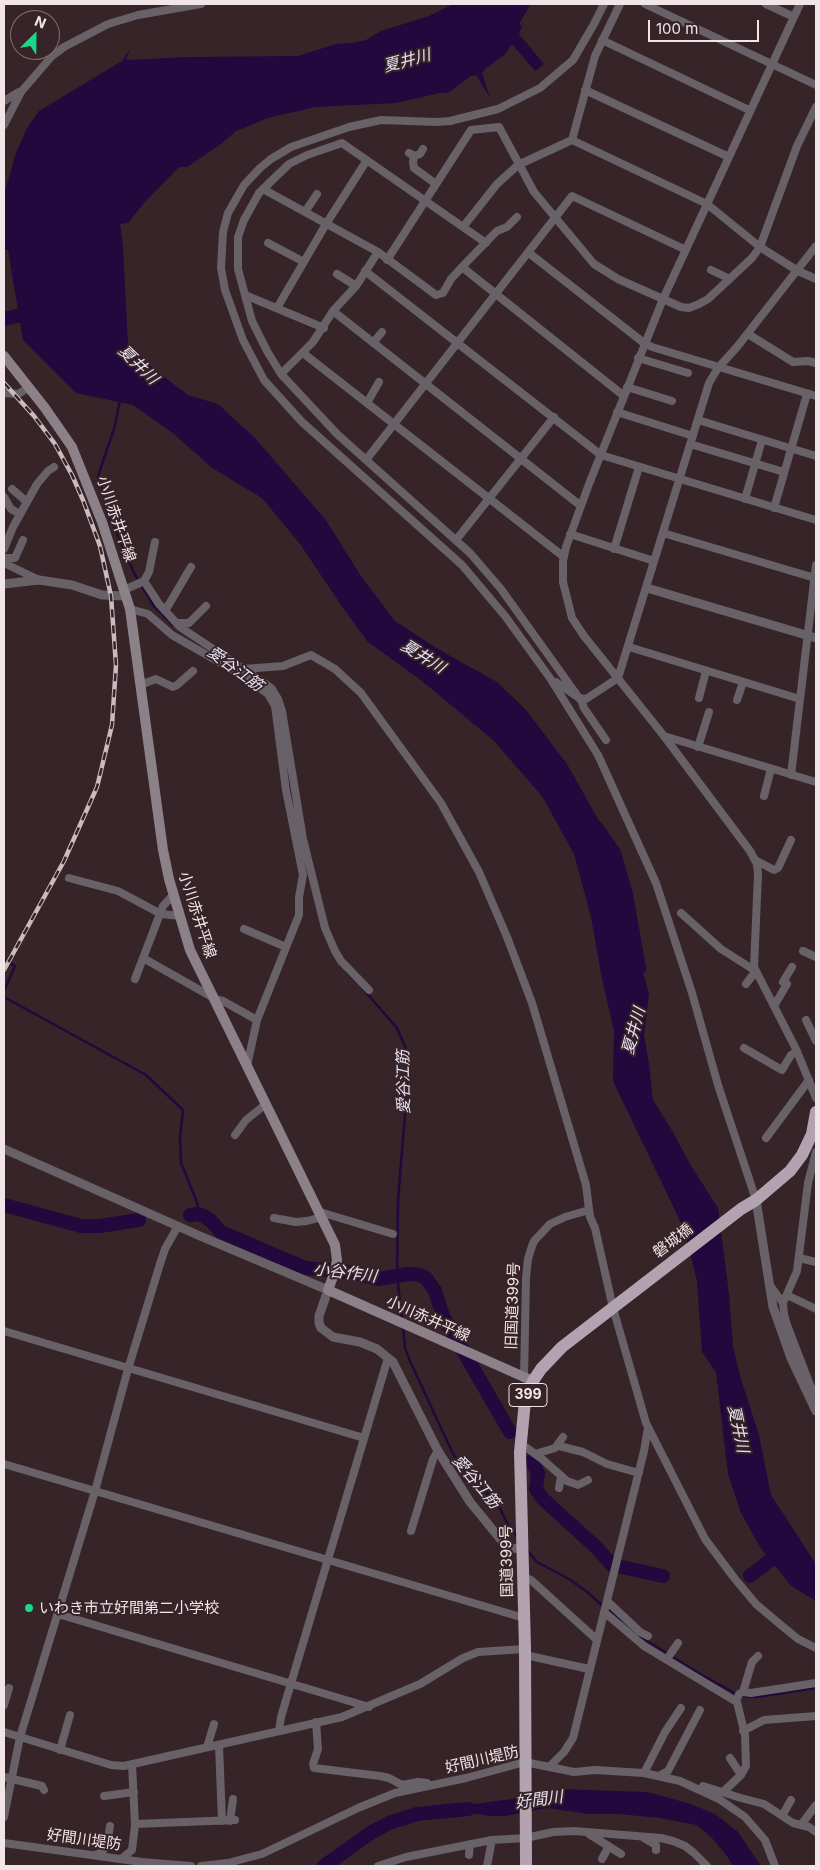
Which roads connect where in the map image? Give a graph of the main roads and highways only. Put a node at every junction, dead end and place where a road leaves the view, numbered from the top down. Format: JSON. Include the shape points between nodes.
{"nodes":[{"id":1,"x":4,"y":356,"type":"edge"},
{"id":2,"x":816,"y":1112,"type":"edge"},
{"id":3,"x":625,"y":1298,"type":"joint"},
{"id":4,"x":529,"y":1379,"type":"junction"},
{"id":5,"x":526,"y":1866,"type":"edge"}],
"edges":[{"from":1,"to":4,"type":"main road","name":"小川赤井平線","via":[[77,456],[102,522],[130,609],[162,850],[190,950],[335,1245],[335,1270],[328,1290]]},
{"from":2,"to":3,"type":"highway","name":"磐城橋","number":"399","via":[[812,1134],[790,1171]]},
{"from":3,"to":4,"type":"highway","name":"国道399号","number":"399","via":[[550,1358]]},
{"from":4,"to":5,"type":"highway","name":"国道399号","number":"399","via":[[520,1443]]}]}
